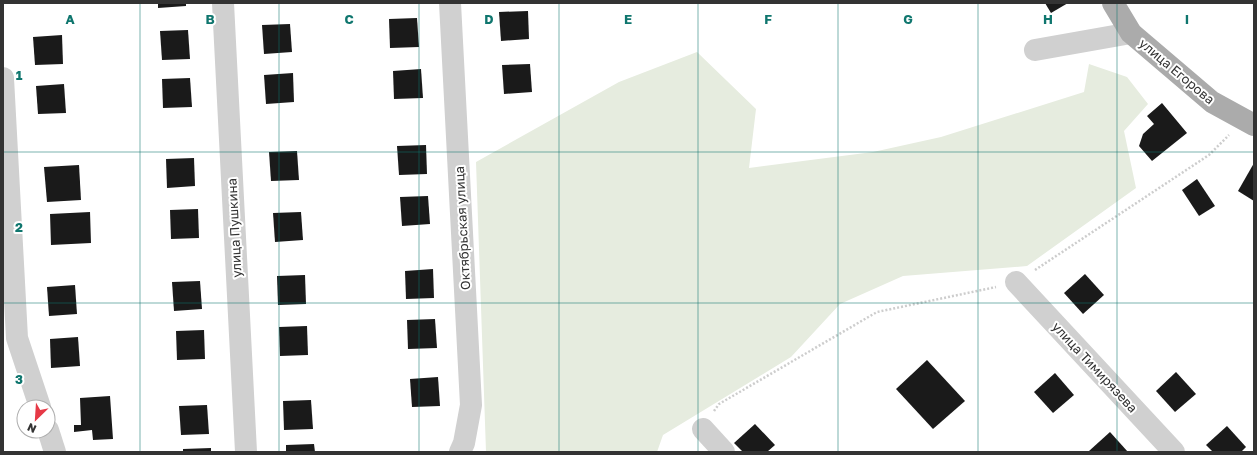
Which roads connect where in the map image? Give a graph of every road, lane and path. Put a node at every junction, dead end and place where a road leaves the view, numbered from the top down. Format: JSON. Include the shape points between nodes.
{"nodes":[{"id":1,"x":223,"y":3,"type":"edge"},
{"id":2,"x":450,"y":3,"type":"edge"},
{"id":3,"x":1113,"y":3,"type":"edge"},
{"id":4,"x":1132,"y":33,"type":"junction"},
{"id":5,"x":1035,"y":50,"type":"dead end"},
{"id":6,"x":3,"y":78,"type":"edge"},
{"id":7,"x":1249,"y":122,"type":"edge"},
{"id":8,"x":1016,"y":282,"type":"junction"},
{"id":9,"x":37,"y":399,"type":"edge"},
{"id":10,"x":703,"y":428,"type":"joint"},
{"id":11,"x":51,"y":439,"type":"edge"},
{"id":12,"x":55,"y":452,"type":"edge"},
{"id":13,"x":246,"y":452,"type":"edge"},
{"id":14,"x":460,"y":452,"type":"edge"},
{"id":15,"x":724,"y":452,"type":"edge"},
{"id":16,"x":1174,"y":452,"type":"edge"}],
"edges":[{"from":1,"to":13,"type":"street","name":"улица Пушкина"},
{"from":2,"to":14,"type":"street","name":"Октябрьская улица","via":[[471,405]]},
{"from":3,"to":4,"type":"main road","name":"улица Егорова"},
{"from":4,"to":5,"type":"street"},
{"from":4,"to":7,"type":"main road","name":"улица Егорова","via":[[1212,102]]},
{"from":6,"to":9,"type":"street","via":[[17,338]]},
{"from":7,"to":8,"type":"path","via":[[1209,155]]},
{"from":8,"to":10,"type":"path","via":[[877,312],[719,404]]},
{"from":8,"to":16,"type":"street","name":"улица Тимирязева"},
{"from":10,"to":15,"type":"street"},
{"from":11,"to":12,"type":"street"}]}
